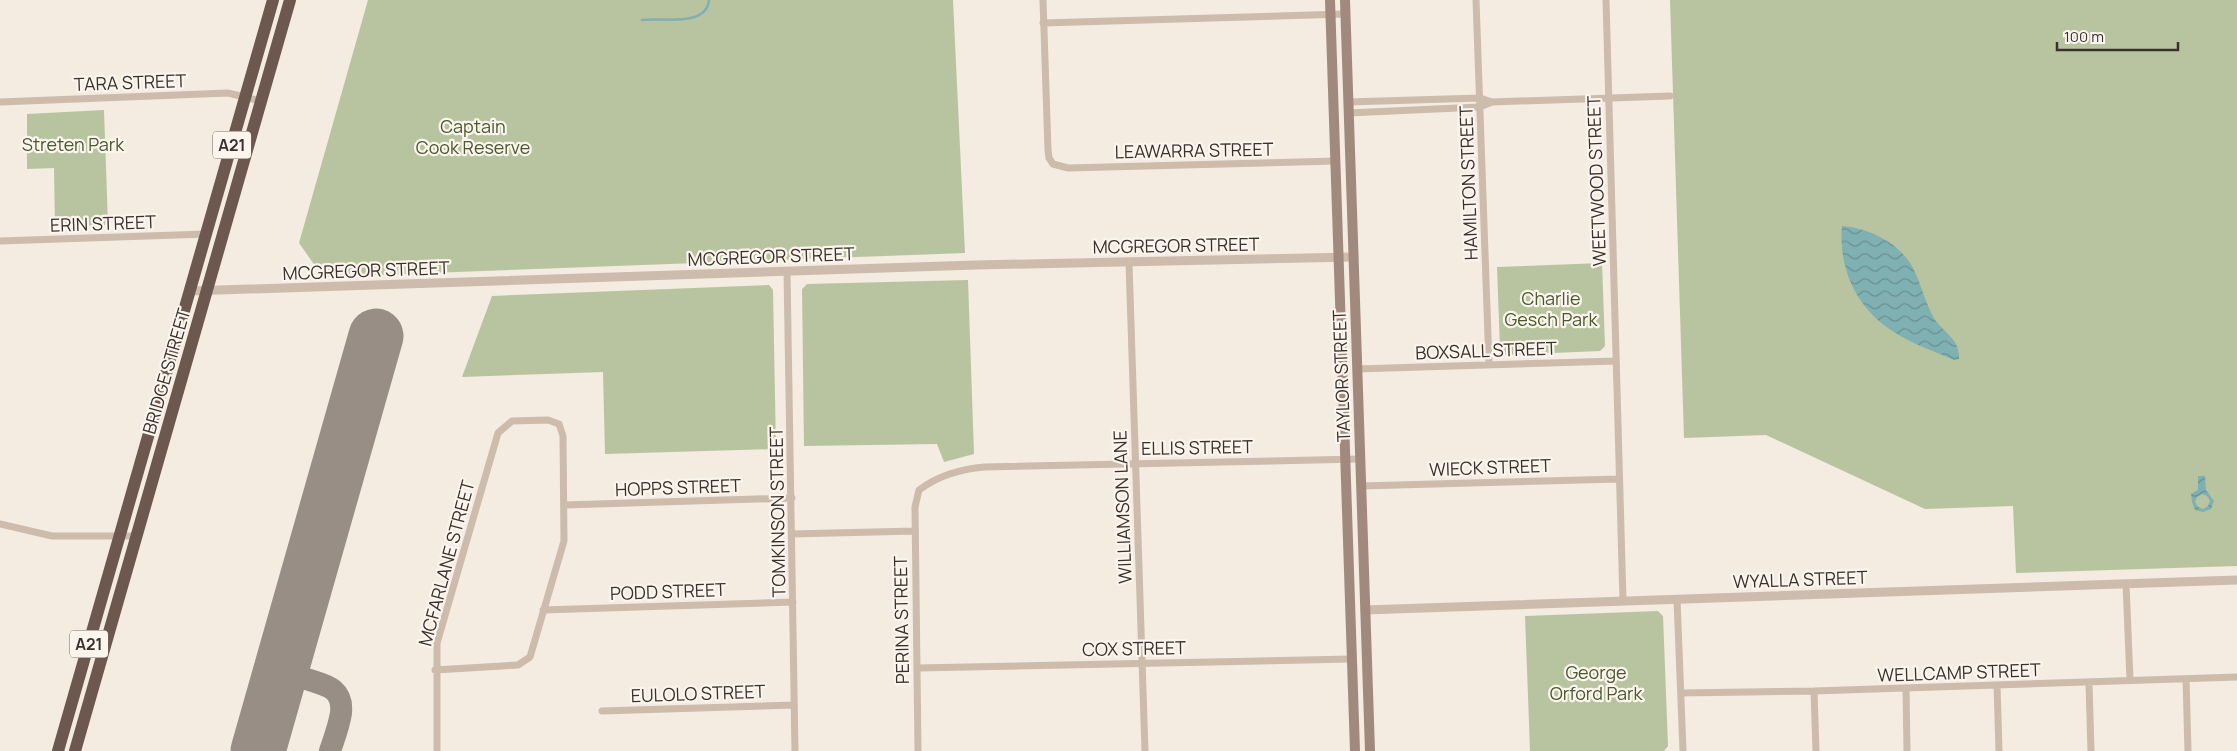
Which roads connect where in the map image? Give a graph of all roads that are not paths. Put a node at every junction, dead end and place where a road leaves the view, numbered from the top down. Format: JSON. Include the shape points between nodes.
{"nodes":[{"id":1,"x":273,"y":0,"type":"edge"},
{"id":2,"x":290,"y":0,"type":"edge"},
{"id":3,"x":1043,"y":0,"type":"edge"},
{"id":4,"x":1330,"y":0,"type":"edge"},
{"id":5,"x":1345,"y":0,"type":"edge"},
{"id":6,"x":1476,"y":0,"type":"edge"},
{"id":7,"x":1606,"y":0,"type":"edge"},
{"id":8,"x":1345,"y":14,"type":"junction"},
{"id":9,"x":1331,"y":15,"type":"junction"},
{"id":10,"x":1043,"y":23,"type":"junction"},
{"id":11,"x":246,"y":96,"type":"junction"},
{"id":12,"x":1670,"y":96,"type":"dead end"},
{"id":13,"x":1608,"y":98,"type":"junction"},
{"id":14,"x":261,"y":100,"type":"junction"},
{"id":15,"x":0,"y":102,"type":"edge"},
{"id":16,"x":1480,"y":102,"type":"junction"},
{"id":17,"x":1348,"y":108,"type":"junction"},
{"id":18,"x":1336,"y":162,"type":"junction"},
{"id":19,"x":206,"y":234,"type":"junction"},
{"id":20,"x":0,"y":241,"type":"edge"},
{"id":21,"x":1339,"y":257,"type":"junction"},
{"id":22,"x":1354,"y":257,"type":"junction"},
{"id":23,"x":1129,"y":263,"type":"junction"},
{"id":24,"x":787,"y":272,"type":"junction"},
{"id":25,"x":190,"y":291,"type":"junction"},
{"id":26,"x":207,"y":291,"type":"junction"},
{"id":27,"x":1616,"y":361,"type":"junction"},
{"id":28,"x":1489,"y":365,"type":"junction"},
{"id":29,"x":1357,"y":368,"type":"junction"},
{"id":30,"x":1346,"y":459,"type":"junction"},
{"id":31,"x":1360,"y":459,"type":"junction"},
{"id":32,"x":1136,"y":464,"type":"junction"},
{"id":33,"x":1620,"y":479,"type":"junction"},
{"id":34,"x":1361,"y":486,"type":"junction"},
{"id":35,"x":919,"y":490,"type":"joint"},
{"id":36,"x":792,"y":498,"type":"junction"},
{"id":37,"x":565,"y":505,"type":"junction"},
{"id":38,"x":0,"y":524,"type":"edge"},
{"id":39,"x":915,"y":531,"type":"junction"},
{"id":40,"x":792,"y":534,"type":"junction"},
{"id":41,"x":120,"y":536,"type":"junction"},
{"id":42,"x":136,"y":536,"type":"junction"},
{"id":43,"x":2237,"y":580,"type":"edge"},
{"id":44,"x":2126,"y":584,"type":"junction"},
{"id":45,"x":1677,"y":599,"type":"junction"},
{"id":46,"x":1623,"y":601,"type":"junction"},
{"id":47,"x":793,"y":602,"type":"junction"},
{"id":48,"x":543,"y":610,"type":"junction"},
{"id":49,"x":1365,"y":610,"type":"junction"},
{"id":50,"x":1351,"y":659,"type":"junction"},
{"id":51,"x":1141,"y":663,"type":"junction"},
{"id":52,"x":917,"y":668,"type":"junction"},
{"id":53,"x":435,"y":670,"type":"junction"},
{"id":54,"x":2237,"y":676,"type":"edge"},
{"id":55,"x":2186,"y":679,"type":"junction"},
{"id":56,"x":2130,"y":680,"type":"junction"},
{"id":57,"x":2089,"y":683,"type":"junction"},
{"id":58,"x":1997,"y":685,"type":"junction"},
{"id":59,"x":1906,"y":688,"type":"junction"},
{"id":60,"x":1814,"y":691,"type":"junction"},
{"id":61,"x":1681,"y":693,"type":"junction"},
{"id":62,"x":794,"y":705,"type":"junction"},
{"id":63,"x":602,"y":711,"type":"dead end"},
{"id":64,"x":58,"y":751,"type":"edge"},
{"id":65,"x":74,"y":751,"type":"edge"},
{"id":66,"x":437,"y":751,"type":"edge"},
{"id":67,"x":795,"y":751,"type":"edge"},
{"id":68,"x":918,"y":751,"type":"edge"},
{"id":69,"x":1146,"y":751,"type":"edge"},
{"id":70,"x":1355,"y":751,"type":"edge"},
{"id":71,"x":1370,"y":751,"type":"edge"},
{"id":72,"x":1683,"y":751,"type":"edge"},
{"id":73,"x":1816,"y":751,"type":"edge"},
{"id":74,"x":1907,"y":751,"type":"edge"},
{"id":75,"x":1999,"y":751,"type":"edge"},
{"id":76,"x":2091,"y":751,"type":"edge"},
{"id":77,"x":2188,"y":751,"type":"edge"}],
"edges":[{"from":1,"to":11,"type":"highway","name":"BRIDGE STREET","number":"A21"},
{"from":2,"to":14,"type":"highway","name":"BRIDGE STREET","number":"A21"},
{"from":3,"to":10,"type":"street"},
{"from":4,"to":9,"type":"main road","name":"TAYLOR STREET"},
{"from":5,"to":8,"type":"main road","name":"TAYLOR STREET"},
{"from":6,"to":16,"type":"street","name":"HAMILTON STREET"},
{"from":7,"to":13,"type":"street","name":"WEETWOOD STREET"},
{"from":8,"to":9,"type":"street"},
{"from":8,"to":17,"type":"main road","name":"TAYLOR STREET"},
{"from":9,"to":10,"type":"street"},
{"from":9,"to":18,"type":"main road","name":"TAYLOR STREET"},
{"from":10,"to":18,"type":"street","name":"LEAWARRA STREET","via":[[1048,150],[1053,164],[1068,168]]},
{"from":11,"to":14,"type":"street","name":"TARA STREET"},
{"from":11,"to":15,"type":"street","name":"TARA STREET","via":[[228,93]]},
{"from":11,"to":19,"type":"highway","name":"BRIDGE STREET","number":"A21"},
{"from":12,"to":13,"type":"street"},
{"from":13,"to":16,"type":"street"},
{"from":13,"to":27,"type":"street","name":"WEETWOOD STREET"},
{"from":14,"to":26,"type":"highway","name":"BRIDGE STREET","number":"A21"},
{"from":16,"to":17,"type":"street"},
{"from":16,"to":17,"type":"street"},
{"from":16,"to":28,"type":"street","name":"HAMILTON STREET"},
{"from":17,"to":22,"type":"main road","name":"TAYLOR STREET"},
{"from":18,"to":21,"type":"main road","name":"TAYLOR STREET"},
{"from":19,"to":20,"type":"street","name":"ERIN STREET"},
{"from":19,"to":25,"type":"highway","name":"BRIDGE STREET","number":"A21"},
{"from":21,"to":22,"type":"street","name":"MCGREGOR STREET"},
{"from":21,"to":23,"type":"street","name":"MCGREGOR STREET"},
{"from":21,"to":30,"type":"main road","name":"TAYLOR STREET"},
{"from":22,"to":29,"type":"main road","name":"TAYLOR STREET"},
{"from":23,"to":24,"type":"street","name":"MCGREGOR STREET"},
{"from":23,"to":32,"type":"street","name":"WILLIAMSON LANE"},
{"from":24,"to":26,"type":"street","name":"MCGREGOR STREET"},
{"from":24,"to":36,"type":"street","name":"TOMKINSON STREET"},
{"from":25,"to":26,"type":"street","name":"MCGREGOR STREET"},
{"from":25,"to":41,"type":"highway","name":"BRIDGE STREET","number":"A21"},
{"from":26,"to":42,"type":"highway","name":"BRIDGE STREET","number":"A21"},
{"from":27,"to":28,"type":"street","name":"BOXSALL STREET"},
{"from":27,"to":33,"type":"street","name":"WEETWOOD STREET"},
{"from":28,"to":29,"type":"street","name":"BOXSALL STREET"},
{"from":29,"to":31,"type":"main road","name":"TAYLOR STREET"},
{"from":30,"to":31,"type":"street","name":"ELLIS STREET"},
{"from":30,"to":32,"type":"street","name":"ELLIS STREET"},
{"from":30,"to":50,"type":"main road","name":"TAYLOR STREET"},
{"from":31,"to":34,"type":"main road","name":"TAYLOR STREET"},
{"from":32,"to":35,"type":"street","name":"ELLIS STREET","via":[[968,468],[934,479]]},
{"from":32,"to":51,"type":"street","name":"WILLIAMSON LANE"},
{"from":33,"to":34,"type":"street","name":"WIECK STREET"},
{"from":33,"to":46,"type":"street","name":"WEETWOOD STREET"},
{"from":34,"to":49,"type":"main road","name":"TAYLOR STREET"},
{"from":35,"to":39,"type":"street","name":"PERINA STREET"},
{"from":36,"to":37,"type":"street","name":"HOPPS STREET"},
{"from":36,"to":40,"type":"street","name":"TOMKINSON STREET"},
{"from":37,"to":48,"type":"street","via":[[564,541]]},
{"from":37,"to":53,"type":"street","name":"MCFARLANE STREET","via":[[563,436],[558,424],[548,420],[512,421],[498,433],[436,643]]},
{"from":38,"to":41,"type":"street","via":[[52,536]]},
{"from":39,"to":40,"type":"street"},
{"from":39,"to":52,"type":"street","name":"PERINA STREET"},
{"from":40,"to":47,"type":"street","name":"TOMKINSON STREET"},
{"from":41,"to":42,"type":"street"},
{"from":41,"to":64,"type":"highway","name":"BRIDGE STREET","number":"A21"},
{"from":42,"to":65,"type":"highway","name":"BRIDGE STREET","number":"A21"},
{"from":43,"to":44,"type":"street","name":"WYALLA STREET"},
{"from":44,"to":45,"type":"street","name":"WYALLA STREET"},
{"from":44,"to":56,"type":"street"},
{"from":45,"to":46,"type":"street","name":"WYALLA STREET"},
{"from":45,"to":61,"type":"street"},
{"from":46,"to":49,"type":"street","name":"WYALLA STREET"},
{"from":47,"to":48,"type":"street","name":"PODD STREET"},
{"from":47,"to":62,"type":"street","name":"TOMKINSON STREET"},
{"from":48,"to":53,"type":"street","via":[[530,657],[518,665]]},
{"from":49,"to":50,"type":"main road","via":[[1356,616],[1356,647]]},
{"from":49,"to":71,"type":"main road","name":"TAYLOR STREET"},
{"from":50,"to":51,"type":"street","name":"COX STREET"},
{"from":50,"to":70,"type":"main road","name":"TAYLOR STREET"},
{"from":51,"to":52,"type":"street","name":"COX STREET"},
{"from":51,"to":69,"type":"street","name":"WILLIAMSON LANE"},
{"from":52,"to":68,"type":"street","name":"PERINA STREET"},
{"from":53,"to":66,"type":"street","name":"MCFARLANE STREET"},
{"from":54,"to":55,"type":"street","name":"WELLCAMP STREET"},
{"from":55,"to":56,"type":"street","name":"WELLCAMP STREET"},
{"from":55,"to":77,"type":"street"},
{"from":56,"to":57,"type":"street","name":"WELLCAMP STREET"},
{"from":57,"to":58,"type":"street","name":"WELLCAMP STREET"},
{"from":57,"to":76,"type":"street"},
{"from":58,"to":59,"type":"street","name":"WELLCAMP STREET"},
{"from":58,"to":75,"type":"street"},
{"from":59,"to":60,"type":"street","name":"WELLCAMP STREET"},
{"from":59,"to":74,"type":"street"},
{"from":60,"to":61,"type":"street","name":"WELLCAMP STREET"},
{"from":60,"to":73,"type":"street"},
{"from":61,"to":72,"type":"street"},
{"from":62,"to":63,"type":"street","name":"EULOLO STREET"},
{"from":62,"to":67,"type":"street","name":"TOMKINSON STREET"}]}
